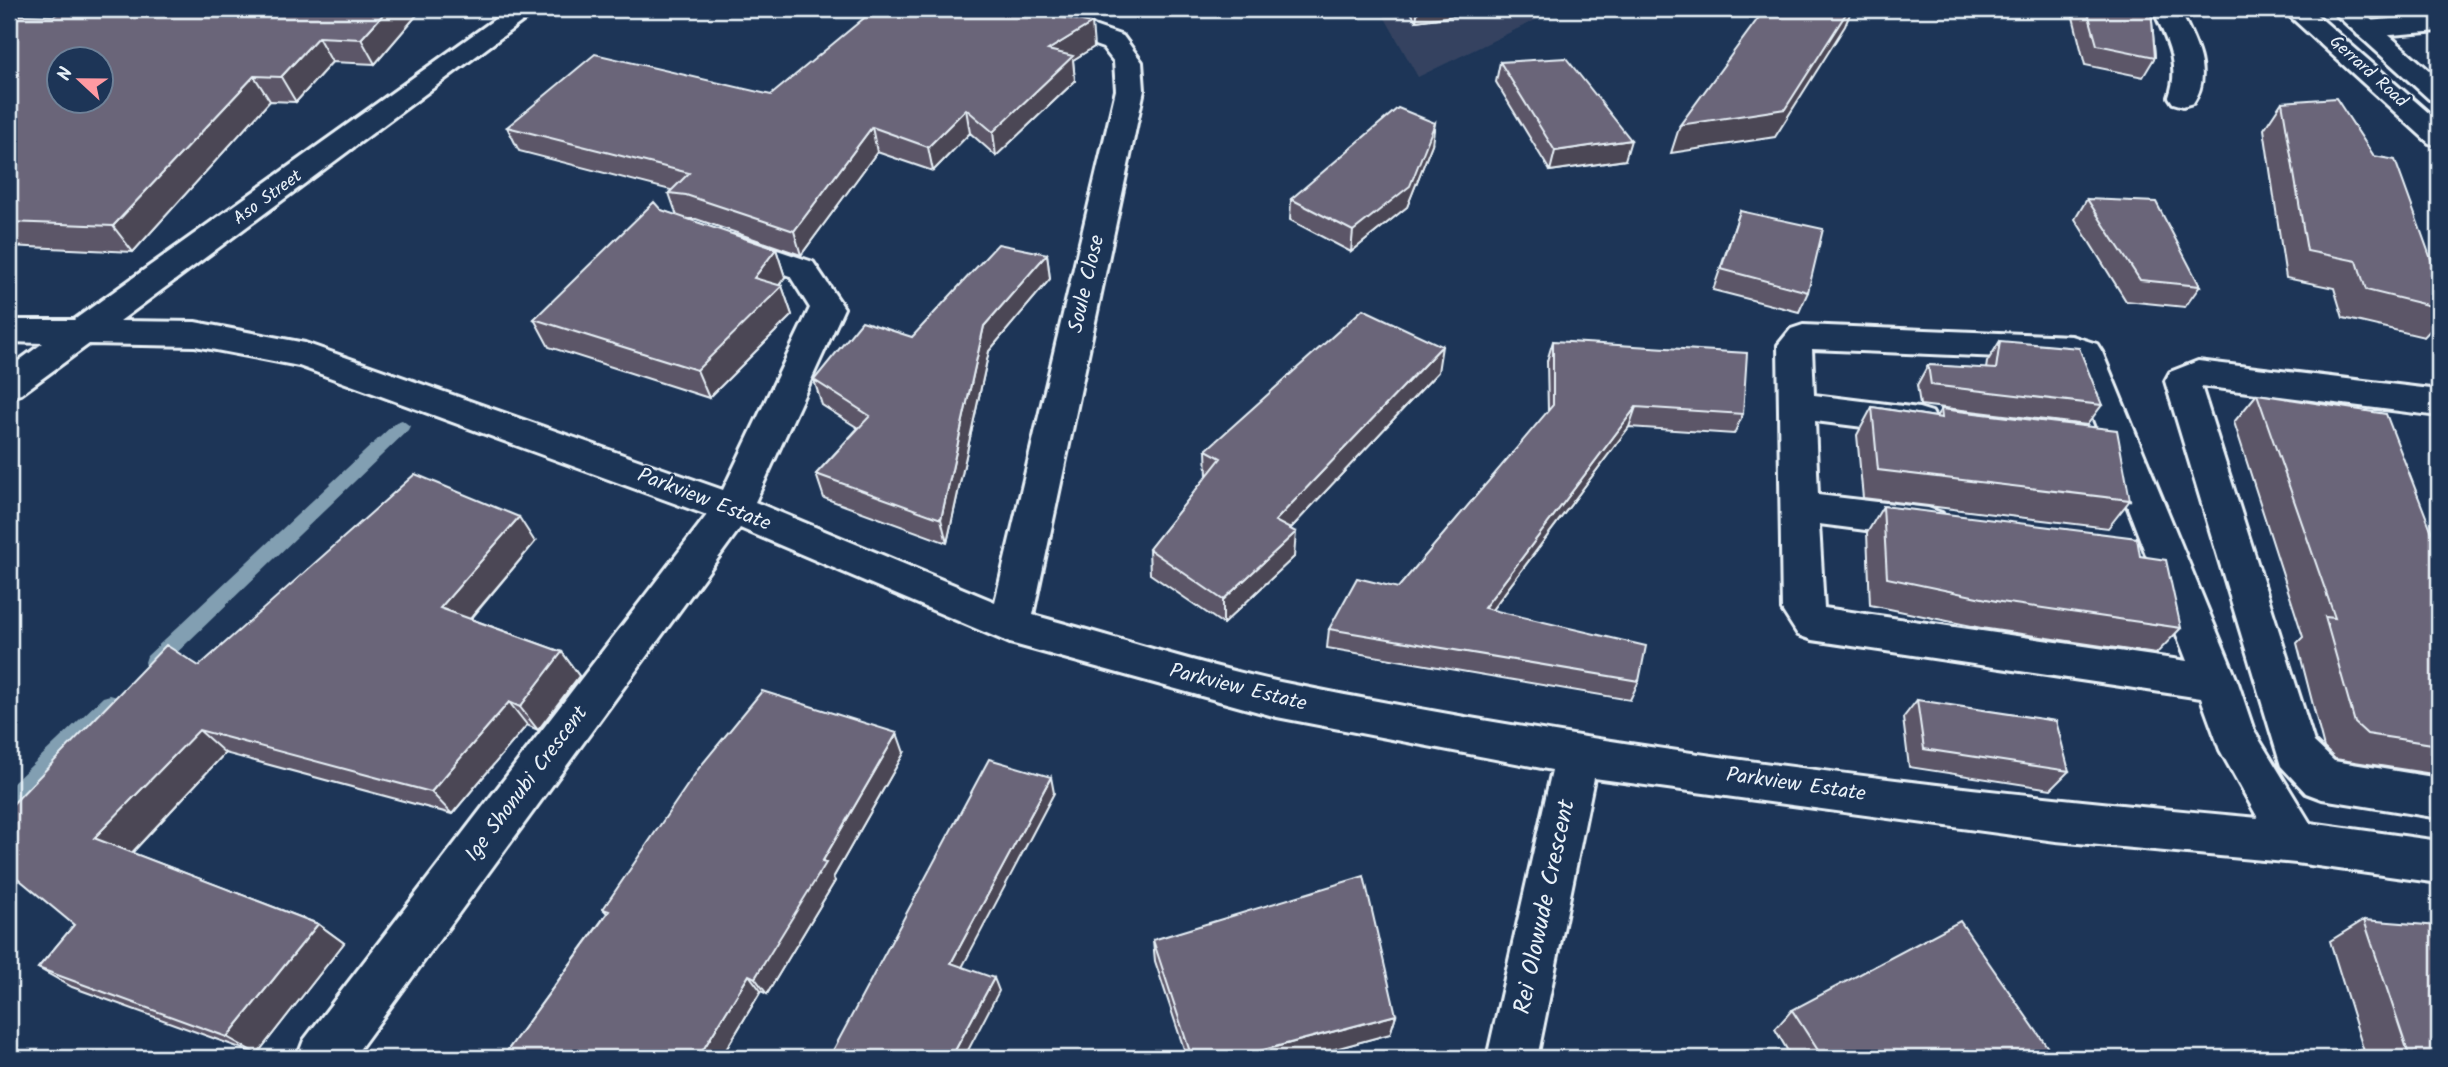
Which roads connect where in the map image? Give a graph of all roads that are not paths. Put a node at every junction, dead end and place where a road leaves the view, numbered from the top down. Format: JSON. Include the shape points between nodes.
{"nodes":[{"id":1,"x":526,"y":9,"type":"edge"},
{"id":2,"x":1019,"y":9,"type":"edge"},
{"id":3,"x":2166,"y":9,"type":"edge"},
{"id":4,"x":2295,"y":9,"type":"edge"},
{"id":5,"x":2343,"y":9,"type":"edge"},
{"id":6,"x":2439,"y":23,"type":"edge"},
{"id":7,"x":2367,"y":29,"type":"junction"},
{"id":8,"x":2439,"y":93,"type":"edge"},
{"id":9,"x":2183,"y":97,"type":"dead end"},
{"id":10,"x":2439,"y":137,"type":"edge"},
{"id":11,"x":710,"y":238,"type":"edge"},
{"id":12,"x":9,"y":331,"type":"edge"},
{"id":13,"x":84,"y":332,"type":"junction"},
{"id":14,"x":9,"y":385,"type":"edge"},
{"id":15,"x":2439,"y":404,"type":"edge"},
{"id":16,"x":1796,"y":406,"type":"junction"},
{"id":17,"x":1946,"y":424,"type":"edge"},
{"id":18,"x":2082,"y":440,"type":"edge"},
{"id":19,"x":2122,"y":445,"type":"junction"},
{"id":20,"x":1798,"y":507,"type":"junction"},
{"id":21,"x":733,"y":509,"type":"junction"},
{"id":22,"x":1962,"y":528,"type":"edge"},
{"id":23,"x":2124,"y":548,"type":"edge"},
{"id":24,"x":2165,"y":553,"type":"junction"},
{"id":25,"x":1010,"y":626,"type":"junction"},
{"id":26,"x":2217,"y":683,"type":"junction"},
{"id":27,"x":1577,"y":756,"type":"junction"},
{"id":28,"x":2439,"y":798,"type":"edge"},
{"id":29,"x":2296,"y":842,"type":"junction"},
{"id":30,"x":2439,"y":862,"type":"edge"},
{"id":31,"x":322,"y":1058,"type":"edge"},
{"id":32,"x":1512,"y":1058,"type":"edge"}],
"edges":[{"from":1,"to":13,"type":"street","name":"Aso Street"},
{"from":2,"to":25,"type":"street","name":"Soule Close","via":[[1113,42],[1128,62],[1130,90]]},
{"from":3,"to":9,"type":"street","via":[[2189,64],[2190,81]]},
{"from":4,"to":10,"type":"street","name":"Gerrard Road"},
{"from":5,"to":7,"type":"street"},
{"from":6,"to":7,"type":"street"},
{"from":7,"to":8,"type":"street"},
{"from":11,"to":21,"type":"street","name":"Ige Shonubi Crescent","via":[[802,269],[827,308]]},
{"from":12,"to":13,"type":"street","name":"Parkview Estate"},
{"from":13,"to":14,"type":"street","name":"Aso Street"},
{"from":13,"to":21,"type":"street","name":"Parkview Estate","via":[[195,334],[305,355]]},
{"from":15,"to":28,"type":"street","via":[[2198,373],[2182,381],[2296,752],[2322,779]]},
{"from":16,"to":17,"type":"street"},
{"from":16,"to":19,"type":"street","via":[[1795,345],[1803,337],[2072,348],[2085,352]]},
{"from":16,"to":20,"type":"street"},
{"from":18,"to":19,"type":"street"},
{"from":19,"to":24,"type":"street"},
{"from":20,"to":22,"type":"street"},
{"from":20,"to":26,"type":"street","via":[[1802,610],[1812,623]]},
{"from":21,"to":25,"type":"street","name":"Parkview Estate"},
{"from":21,"to":31,"type":"street","name":"Ige Shonubi Crescent"},
{"from":23,"to":24,"type":"street"},
{"from":24,"to":26,"type":"street"},
{"from":25,"to":27,"type":"street","name":"Parkview Estate","via":[[1277,699]]},
{"from":26,"to":29,"type":"street","via":[[2235,737]]},
{"from":27,"to":29,"type":"street","name":"Parkview Estate","via":[[2056,820]]},
{"from":27,"to":32,"type":"street","name":"Rei Olowude Crescent"},
{"from":29,"to":30,"type":"street","name":"Parkview Estate"}]}
